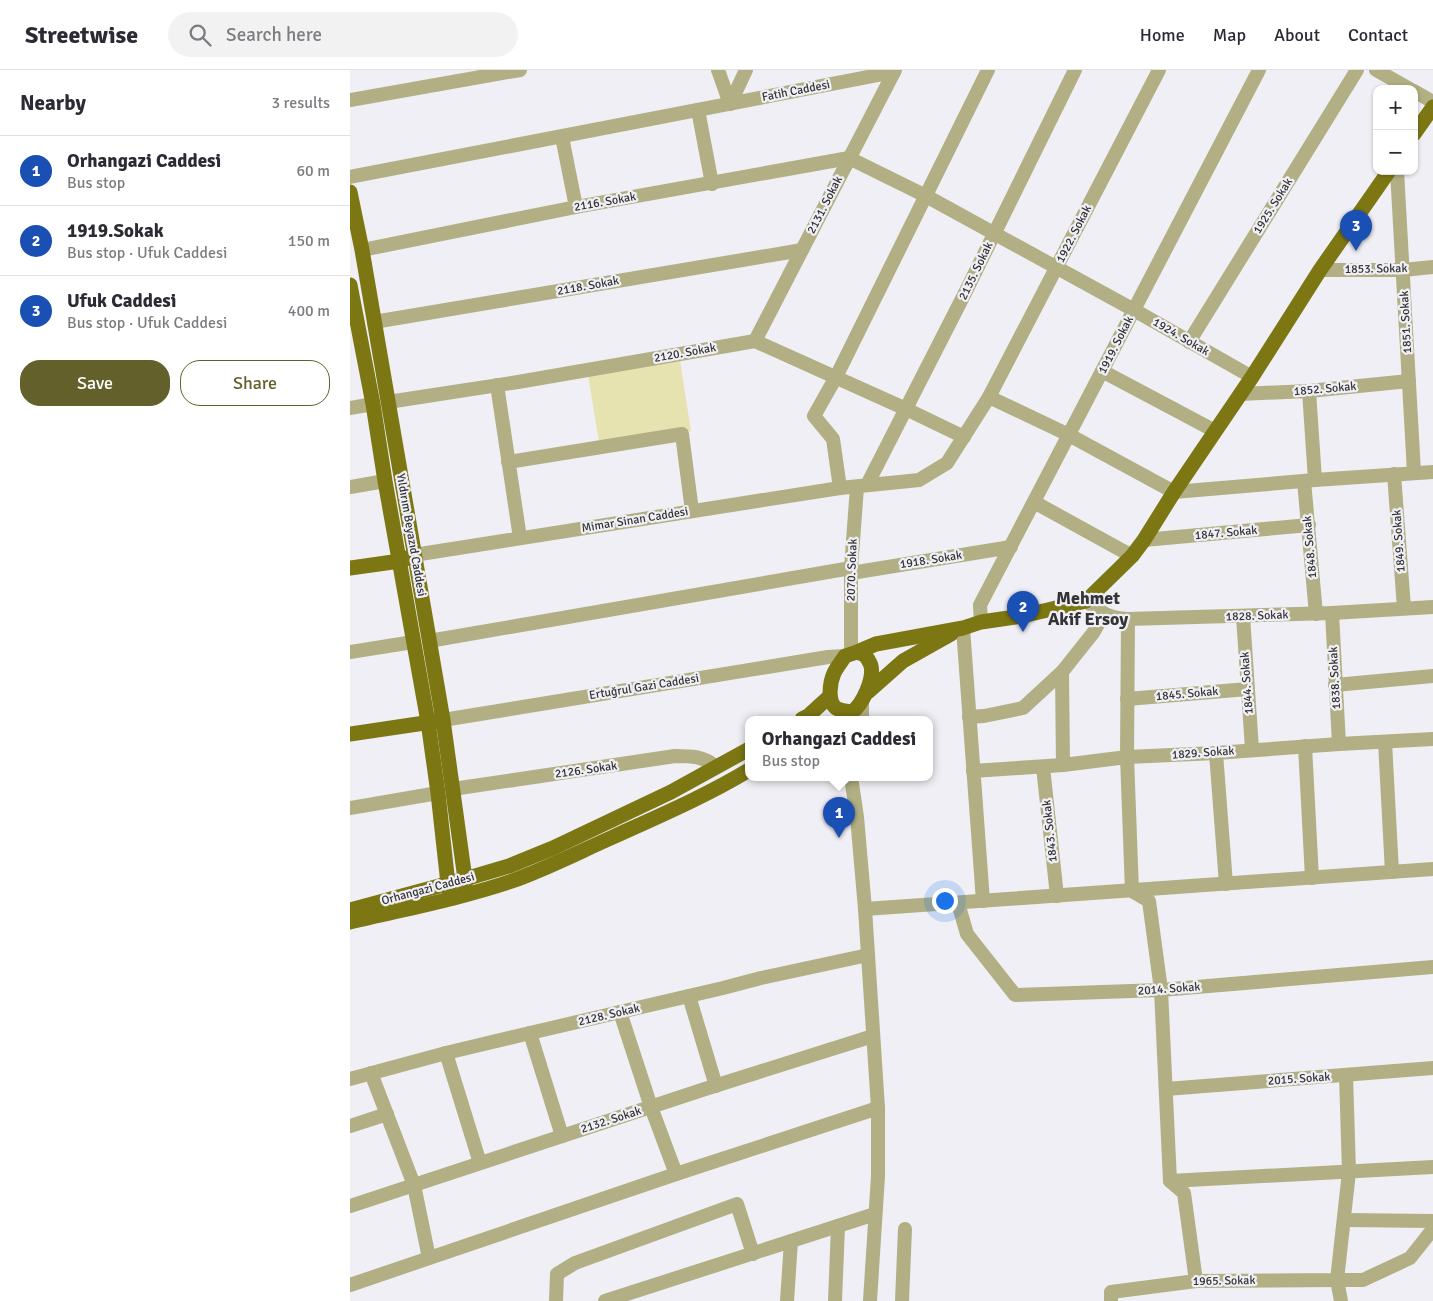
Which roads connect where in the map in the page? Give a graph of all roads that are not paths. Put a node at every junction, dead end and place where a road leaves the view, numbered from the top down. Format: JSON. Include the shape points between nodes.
{"nodes":[{"id":1,"x":520,"y":70,"type":"edge"},
{"id":2,"x":718,"y":70,"type":"edge"},
{"id":3,"x":746,"y":70,"type":"edge"},
{"id":4,"x":988,"y":70,"type":"edge"},
{"id":5,"x":1075,"y":70,"type":"edge"},
{"id":6,"x":1159,"y":70,"type":"edge"},
{"id":7,"x":1259,"y":70,"type":"edge"},
{"id":8,"x":1357,"y":70,"type":"edge"},
{"id":9,"x":1376,"y":70,"type":"edge"},
{"id":10,"x":895,"y":71,"type":"edge"},
{"id":11,"x":1403,"y":85,"type":"edge"},
{"id":12,"x":1418,"y":93,"type":"edge"},
{"id":13,"x":350,"y":100,"type":"edge"},
{"id":14,"x":1433,"y":102,"type":"edge"},
{"id":15,"x":730,"y":104,"type":"junction"},
{"id":16,"x":1433,"y":107,"type":"edge"},
{"id":17,"x":698,"y":110,"type":"junction"},
{"id":18,"x":1417,"y":130,"type":"edge"},
{"id":19,"x":562,"y":137,"type":"junction"},
{"id":20,"x":849,"y":158,"type":"junction"},
{"id":21,"x":1386,"y":175,"type":"edge"},
{"id":22,"x":1397,"y":175,"type":"edge"},
{"id":23,"x":350,"y":177,"type":"edge"},
{"id":24,"x":712,"y":184,"type":"junction"},
{"id":25,"x":350,"y":192,"type":"edge"},
{"id":26,"x":926,"y":196,"type":"junction"},
{"id":27,"x":576,"y":207,"type":"junction"},
{"id":28,"x":994,"y":234,"type":"junction"},
{"id":29,"x":362,"y":250,"type":"junction"},
{"id":30,"x":802,"y":250,"type":"junction"},
{"id":31,"x":1433,"y":267,"type":"edge"},
{"id":32,"x":1057,"y":268,"type":"junction"},
{"id":33,"x":1320,"y":270,"type":"junction"},
{"id":34,"x":1403,"y":270,"type":"junction"},
{"id":35,"x":350,"y":285,"type":"edge"},
{"id":36,"x":1134,"y":310,"type":"junction"},
{"id":37,"x":374,"y":322,"type":"junction"},
{"id":38,"x":354,"y":326,"type":"edge"},
{"id":39,"x":755,"y":341,"type":"junction"},
{"id":40,"x":1189,"y":342,"type":"junction"},
{"id":41,"x":1102,"y":371,"type":"junction"},
{"id":42,"x":836,"y":377,"type":"junction"},
{"id":43,"x":1252,"y":378,"type":"junction"},
{"id":44,"x":1409,"y":381,"type":"junction"},
{"id":45,"x":497,"y":385,"type":"junction"},
{"id":46,"x":1309,"y":391,"type":"junction"},
{"id":47,"x":1240,"y":394,"type":"junction"},
{"id":48,"x":989,"y":398,"type":"junction"},
{"id":49,"x":381,"y":403,"type":"junction"},
{"id":50,"x":350,"y":408,"type":"edge"},
{"id":51,"x":906,"y":409,"type":"junction"},
{"id":52,"x":1215,"y":431,"type":"junction"},
{"id":53,"x":1069,"y":435,"type":"junction"},
{"id":54,"x":964,"y":437,"type":"junction"},
{"id":55,"x":508,"y":462,"type":"junction"},
{"id":56,"x":1414,"y":472,"type":"junction"},
{"id":57,"x":1433,"y":472,"type":"edge"},
{"id":58,"x":1394,"y":474,"type":"junction"},
{"id":59,"x":1309,"y":480,"type":"junction"},
{"id":60,"x":385,"y":482,"type":"junction"},
{"id":61,"x":862,"y":486,"type":"junction"},
{"id":62,"x":350,"y":487,"type":"edge"},
{"id":63,"x":840,"y":488,"type":"junction"},
{"id":64,"x":1174,"y":492,"type":"junction"},
{"id":65,"x":1034,"y":502,"type":"junction"},
{"id":66,"x":692,"y":511,"type":"junction"},
{"id":67,"x":1309,"y":525,"type":"junction"},
{"id":68,"x":520,"y":538,"type":"junction"},
{"id":69,"x":1144,"y":540,"type":"junction"},
{"id":70,"x":1011,"y":547,"type":"junction"},
{"id":71,"x":1132,"y":556,"type":"junction"},
{"id":72,"x":407,"y":558,"type":"junction"},
{"id":73,"x":350,"y":568,"type":"edge"},
{"id":74,"x":851,"y":571,"type":"junction"},
{"id":75,"x":1086,"y":601,"type":"junction"},
{"id":76,"x":1433,"y":607,"type":"edge"},
{"id":77,"x":1404,"y":608,"type":"junction"},
{"id":78,"x":1332,"y":613,"type":"junction"},
{"id":79,"x":1104,"y":614,"type":"junction"},
{"id":80,"x":1316,"y":614,"type":"junction"},
{"id":81,"x":1243,"y":616,"type":"junction"},
{"id":82,"x":1128,"y":619,"type":"junction"},
{"id":83,"x":981,"y":622,"type":"junction"},
{"id":84,"x":963,"y":628,"type":"junction"},
{"id":85,"x":429,"y":641,"type":"junction"},
{"id":86,"x":413,"y":642,"type":"junction"},
{"id":87,"x":350,"y":652,"type":"edge"},
{"id":88,"x":851,"y":654,"type":"junction"},
{"id":89,"x":1062,"y":672,"type":"junction"},
{"id":90,"x":1433,"y":676,"type":"edge"},
{"id":91,"x":1335,"y":685,"type":"junction"},
{"id":92,"x":1248,"y":689,"type":"junction"},
{"id":93,"x":830,"y":696,"type":"junction"},
{"id":94,"x":863,"y":698,"type":"junction"},
{"id":95,"x":1127,"y":698,"type":"junction"},
{"id":96,"x":841,"y":715,"type":"edge"},
{"id":97,"x":808,"y":716,"type":"edge"},
{"id":98,"x":862,"y":716,"type":"edge"},
{"id":99,"x":969,"y":717,"type":"junction"},
{"id":100,"x":443,"y":720,"type":"junction"},
{"id":101,"x":428,"y":722,"type":"junction"},
{"id":102,"x":350,"y":734,"type":"edge"},
{"id":103,"x":1433,"y":739,"type":"edge"},
{"id":104,"x":1385,"y":742,"type":"junction"},
{"id":105,"x":1339,"y":744,"type":"junction"},
{"id":106,"x":1305,"y":746,"type":"junction"},
{"id":107,"x":1252,"y":749,"type":"junction"},
{"id":108,"x":745,"y":751,"type":"edge"},
{"id":109,"x":1216,"y":752,"type":"junction"},
{"id":110,"x":1127,"y":757,"type":"junction"},
{"id":111,"x":1063,"y":765,"type":"junction"},
{"id":112,"x":716,"y":767,"type":"junction"},
{"id":113,"x":1044,"y":767,"type":"junction"},
{"id":114,"x":973,"y":771,"type":"junction"},
{"id":115,"x":745,"y":772,"type":"edge"},
{"id":116,"x":852,"y":781,"type":"edge"},
{"id":117,"x":861,"y":781,"type":"edge"},
{"id":118,"x":453,"y":790,"type":"junction"},
{"id":119,"x":438,"y":793,"type":"junction"},
{"id":120,"x":350,"y":808,"type":"edge"},
{"id":121,"x":1433,"y":870,"type":"edge"},
{"id":122,"x":1392,"y":872,"type":"junction"},
{"id":123,"x":1312,"y":878,"type":"junction"},
{"id":124,"x":1226,"y":884,"type":"junction"},
{"id":125,"x":457,"y":889,"type":"junction"},
{"id":126,"x":1132,"y":891,"type":"junction"},
{"id":127,"x":1057,"y":896,"type":"junction"},
{"id":128,"x":983,"y":901,"type":"junction"},
{"id":129,"x":958,"y":903,"type":"junction"},
{"id":130,"x":865,"y":909,"type":"junction"},
{"id":131,"x":350,"y":910,"type":"edge"},
{"id":132,"x":350,"y":922,"type":"edge"},
{"id":133,"x":868,"y":955,"type":"junction"},
{"id":134,"x":1433,"y":967,"type":"edge"},
{"id":135,"x":1161,"y":990,"type":"junction"},
{"id":136,"x":689,"y":996,"type":"junction"},
{"id":137,"x":620,"y":1012,"type":"junction"},
{"id":138,"x":530,"y":1033,"type":"junction"},
{"id":139,"x":873,"y":1036,"type":"junction"},
{"id":140,"x":446,"y":1053,"type":"junction"},
{"id":141,"x":1433,"y":1068,"type":"edge"},
{"id":142,"x":371,"y":1073,"type":"junction"},
{"id":143,"x":1346,"y":1075,"type":"junction"},
{"id":144,"x":350,"y":1079,"type":"edge"},
{"id":145,"x":716,"y":1086,"type":"junction"},
{"id":146,"x":1166,"y":1089,"type":"junction"},
{"id":147,"x":651,"y":1107,"type":"junction"},
{"id":148,"x":878,"y":1108,"type":"junction"},
{"id":149,"x":387,"y":1114,"type":"junction"},
{"id":150,"x":350,"y":1126,"type":"edge"},
{"id":151,"x":562,"y":1136,"type":"junction"},
{"id":152,"x":480,"y":1163,"type":"junction"},
{"id":153,"x":1433,"y":1168,"type":"edge"},
{"id":154,"x":1348,"y":1172,"type":"junction"},
{"id":155,"x":676,"y":1174,"type":"junction"},
{"id":156,"x":1170,"y":1181,"type":"junction"},
{"id":157,"x":414,"y":1185,"type":"junction"},
{"id":158,"x":350,"y":1206,"type":"edge"},
{"id":159,"x":875,"y":1214,"type":"junction"},
{"id":160,"x":1344,"y":1220,"type":"junction"},
{"id":161,"x":1433,"y":1222,"type":"edge"},
{"id":162,"x":838,"y":1226,"type":"junction"},
{"id":163,"x":906,"y":1229,"type":"dead end"},
{"id":164,"x":1433,"y":1229,"type":"edge"},
{"id":165,"x":791,"y":1242,"type":"junction"},
{"id":166,"x":752,"y":1254,"type":"junction"},
{"id":167,"x":429,"y":1258,"type":"junction"},
{"id":168,"x":1337,"y":1280,"type":"junction"},
{"id":169,"x":1196,"y":1281,"type":"junction"},
{"id":170,"x":350,"y":1285,"type":"edge"},
{"id":171,"x":1111,"y":1296,"type":"edge"},
{"id":172,"x":556,"y":1301,"type":"edge"},
{"id":173,"x":605,"y":1301,"type":"edge"},
{"id":174,"x":787,"y":1301,"type":"edge"},
{"id":175,"x":835,"y":1301,"type":"edge"},
{"id":176,"x":870,"y":1301,"type":"edge"},
{"id":177,"x":902,"y":1301,"type":"edge"},
{"id":178,"x":1341,"y":1301,"type":"edge"}],
"edges":[{"from":1,"to":13,"type":"street"},
{"from":2,"to":15,"type":"street"},
{"from":3,"to":15,"type":"street"},
{"from":4,"to":26,"type":"street"},
{"from":5,"to":28,"type":"street","name":"2135. Sokak"},
{"from":6,"to":32,"type":"street","name":"1922. Sokak"},
{"from":7,"to":36,"type":"street","name":"1919. Sokak"},
{"from":8,"to":40,"type":"street","name":"1925. Sokak"},
{"from":9,"to":11,"type":"street"},
{"from":10,"to":15,"type":"street","name":"Fatih Caddesi"},
{"from":10,"to":20,"type":"street","name":"2131. Sokak"},
{"from":12,"to":14,"type":"street"},
{"from":15,"to":17,"type":"street","name":"Fatih Caddesi"},
{"from":16,"to":18,"type":"main road"},
{"from":17,"to":19,"type":"street","name":"Fatih Caddesi"},
{"from":17,"to":24,"type":"street"},
{"from":19,"to":23,"type":"street","name":"Fatih Caddesi"},
{"from":19,"to":27,"type":"street"},
{"from":20,"to":24,"type":"street","name":"2116. Sokak"},
{"from":20,"to":26,"type":"street","name":"1924. Sokak"},
{"from":20,"to":30,"type":"street","name":"2131. Sokak"},
{"from":21,"to":33,"type":"main road"},
{"from":22,"to":34,"type":"street","name":"1851. Sokak"},
{"from":24,"to":27,"type":"street","name":"2116. Sokak"},
{"from":25,"to":29,"type":"main road","name":"Yıldırım Beyazıd Caddesi"},
{"from":26,"to":28,"type":"street","name":"1924. Sokak"},
{"from":26,"to":42,"type":"street"},
{"from":27,"to":29,"type":"street","name":"2116. Sokak"},
{"from":28,"to":32,"type":"street","name":"1924. Sokak"},
{"from":28,"to":51,"type":"street","name":"2135. Sokak"},
{"from":29,"to":37,"type":"main road","name":"Yıldırım Beyazıd Caddesi"},
{"from":30,"to":37,"type":"street","name":"2118. Sokak"},
{"from":30,"to":39,"type":"street","name":"2131. Sokak"},
{"from":31,"to":34,"type":"street","name":"1853. Sokak"},
{"from":32,"to":36,"type":"street","name":"1924. Sokak"},
{"from":32,"to":48,"type":"street","name":"1922. Sokak"},
{"from":33,"to":34,"type":"street","name":"1853. Sokak"},
{"from":33,"to":43,"type":"main road"},
{"from":34,"to":44,"type":"street","name":"1851. Sokak"},
{"from":35,"to":38,"type":"main road","name":"Yıldırım Beyazıd Caddesi"},
{"from":36,"to":40,"type":"street","name":"1924. Sokak"},
{"from":36,"to":41,"type":"street","name":"1919. Sokak"},
{"from":37,"to":49,"type":"main road","name":"Yıldırım Beyazıd Caddesi"},
{"from":38,"to":49,"type":"main road","name":"Yıldırım Beyazıd Caddesi"},
{"from":39,"to":42,"type":"street"},
{"from":39,"to":45,"type":"street","name":"2120. Sokak"},
{"from":40,"to":43,"type":"street","name":"1924. Sokak"},
{"from":41,"to":52,"type":"street"},
{"from":41,"to":53,"type":"street","name":"1919. Sokak"},
{"from":42,"to":51,"type":"street"},
{"from":42,"to":63,"type":"street","via":[[814,416],[833,439]]},
{"from":43,"to":47,"type":"main road"},
{"from":44,"to":46,"type":"street","name":"1852. Sokak"},
{"from":44,"to":56,"type":"street","name":"1851. Sokak"},
{"from":45,"to":49,"type":"street","name":"2120. Sokak"},
{"from":45,"to":55,"type":"street"},
{"from":46,"to":47,"type":"street","name":"1852. Sokak"},
{"from":46,"to":59,"type":"street","name":"1848. Sokak"},
{"from":47,"to":52,"type":"main road"},
{"from":48,"to":53,"type":"street"},
{"from":48,"to":54,"type":"street","name":"1922. Sokak"},
{"from":49,"to":50,"type":"street","name":"2120. Sokak"},
{"from":49,"to":60,"type":"main road","name":"Yıldırım Beyazıd Caddesi"},
{"from":49,"to":72,"type":"main road","name":"Yıldırım Beyazıd Caddesi"},
{"from":51,"to":54,"type":"street"},
{"from":51,"to":61,"type":"street","name":"2135. Sokak","via":[[875,470]]},
{"from":52,"to":64,"type":"main road"},
{"from":53,"to":64,"type":"street"},
{"from":53,"to":65,"type":"street","name":"1919. Sokak"},
{"from":54,"to":61,"type":"street","name":"Mimar Sinan Caddesi","via":[[947,463],[918,480]]},
{"from":55,"to":66,"type":"street","via":[[682,434]]},
{"from":55,"to":68,"type":"street"},
{"from":56,"to":57,"type":"street"},
{"from":56,"to":58,"type":"street"},
{"from":58,"to":59,"type":"street"},
{"from":58,"to":77,"type":"street","name":"1849. Sokak"},
{"from":59,"to":64,"type":"street"},
{"from":59,"to":67,"type":"street","name":"1848. Sokak"},
{"from":60,"to":62,"type":"street"},
{"from":60,"to":72,"type":"main road","name":"Yıldırım Beyazıd Caddesi"},
{"from":61,"to":63,"type":"street","name":"Mimar Sinan Caddesi"},
{"from":61,"to":74,"type":"street","name":"2070. Sokak"},
{"from":63,"to":66,"type":"street","name":"Mimar Sinan Caddesi"},
{"from":64,"to":69,"type":"main road"},
{"from":65,"to":70,"type":"street","name":"1919. Sokak"},
{"from":65,"to":71,"type":"street"},
{"from":66,"to":68,"type":"street","name":"Mimar Sinan Caddesi"},
{"from":67,"to":69,"type":"street","name":"1847. Sokak"},
{"from":67,"to":80,"type":"street","name":"1848. Sokak"},
{"from":68,"to":72,"type":"street","name":"Mimar Sinan Caddesi"},
{"from":69,"to":71,"type":"main road"},
{"from":70,"to":74,"type":"street","name":"1918. Sokak"},
{"from":70,"to":83,"type":"street","name":"1919. Sokak","via":[[980,605]]},
{"from":71,"to":75,"type":"main road"},
{"from":72,"to":73,"type":"main road","name":"Mimar Sinan Caddesi"},
{"from":72,"to":85,"type":"main road","name":"Yıldırım Beyazıd Caddesi"},
{"from":72,"to":86,"type":"main road","name":"Yıldırım Beyazıd Caddesi"},
{"from":74,"to":85,"type":"street","name":"1918. Sokak"},
{"from":74,"to":88,"type":"street","name":"2070. Sokak"},
{"from":75,"to":79,"type":"street","name":"1828. Sokak"},
{"from":75,"to":83,"type":"main road"},
{"from":76,"to":77,"type":"street","name":"1828. Sokak"},
{"from":77,"to":78,"type":"street","name":"1828. Sokak"},
{"from":78,"to":80,"type":"street","name":"1828. Sokak"},
{"from":78,"to":91,"type":"street","name":"1838. Sokak"},
{"from":79,"to":82,"type":"street","name":"1828. Sokak"},
{"from":79,"to":89,"type":"street"},
{"from":80,"to":81,"type":"street","name":"1828. Sokak"},
{"from":81,"to":82,"type":"street","name":"1828. Sokak"},
{"from":81,"to":92,"type":"street","name":"1844. Sokak"},
{"from":82,"to":95,"type":"street"},
{"from":83,"to":84,"type":"main road"},
{"from":84,"to":88,"type":"main road","via":[[876,644]]},
{"from":84,"to":94,"type":"main road","via":[[903,660]]},
{"from":84,"to":99,"type":"street"},
{"from":85,"to":86,"type":"main road"},
{"from":85,"to":100,"type":"main road","name":"Yıldırım Beyazıd Caddesi"},
{"from":86,"to":87,"type":"street"},
{"from":86,"to":101,"type":"main road","name":"Yıldırım Beyazıd Caddesi"},
{"from":88,"to":93,"type":"main road","via":[[834,673]]},
{"from":88,"to":94,"type":"main road","via":[[865,655],[871,665]]},
{"from":88,"to":100,"type":"street","name":"Ertuğrul Gazi Caddesi"},
{"from":89,"to":99,"type":"street","via":[[1023,708]]},
{"from":89,"to":111,"type":"street"},
{"from":90,"to":91,"type":"street"},
{"from":91,"to":105,"type":"street","name":"1838. Sokak"},
{"from":92,"to":95,"type":"street","name":"1845. Sokak"},
{"from":92,"to":107,"type":"street","name":"1844. Sokak"},
{"from":93,"to":96,"type":"main road"},
{"from":93,"to":97,"type":"main road"},
{"from":94,"to":96,"type":"main road","via":[[852,712]]},
{"from":94,"to":98,"type":"street"},
{"from":95,"to":110,"type":"street"},
{"from":99,"to":114,"type":"street"},
{"from":100,"to":101,"type":"main road"},
{"from":100,"to":118,"type":"main road","name":"Yıldırım Beyazıd Caddesi"},
{"from":101,"to":102,"type":"main road"},
{"from":101,"to":119,"type":"main road","name":"Yıldırım Beyazıd Caddesi"},
{"from":103,"to":104,"type":"street","name":"1829. Sokak"},
{"from":104,"to":105,"type":"street","name":"1829. Sokak"},
{"from":104,"to":122,"type":"street"},
{"from":105,"to":106,"type":"street","name":"1829. Sokak"},
{"from":106,"to":107,"type":"street","name":"1829. Sokak"},
{"from":106,"to":123,"type":"street"},
{"from":107,"to":109,"type":"street","name":"1829. Sokak"},
{"from":108,"to":112,"type":"main road","name":"Orhangazi Caddesi"},
{"from":109,"to":110,"type":"street","name":"1829. Sokak"},
{"from":109,"to":124,"type":"street"},
{"from":110,"to":111,"type":"street","name":"1829. Sokak"},
{"from":110,"to":126,"type":"street"},
{"from":111,"to":113,"type":"street","name":"1829. Sokak"},
{"from":112,"to":118,"type":"street","name":"2126. Sokak","via":[[693,756],[674,756]]},
{"from":112,"to":125,"type":"main road","name":"Orhangazi Caddesi","via":[[553,848]]},
{"from":113,"to":114,"type":"street","name":"1829. Sokak"},
{"from":113,"to":127,"type":"street","name":"1843. Sokak"},
{"from":114,"to":128,"type":"street"},
{"from":115,"to":125,"type":"main road","via":[[564,860],[512,881]]},
{"from":116,"to":130,"type":"street"},
{"from":117,"to":130,"type":"street"},
{"from":118,"to":119,"type":"main road"},
{"from":118,"to":125,"type":"main road","name":"Yıldırım Beyazıd Caddesi"},
{"from":119,"to":120,"type":"street"},
{"from":119,"to":125,"type":"main road","name":"Yıldırım Beyazıd Caddesi"},
{"from":121,"to":122,"type":"street"},
{"from":122,"to":123,"type":"street"},
{"from":123,"to":124,"type":"street"},
{"from":124,"to":126,"type":"street"},
{"from":125,"to":131,"type":"main road","name":"Orhangazi Caddesi"},
{"from":125,"to":132,"type":"main road"},
{"from":126,"to":127,"type":"street"},
{"from":126,"to":135,"type":"street","via":[[1149,901]]},
{"from":127,"to":128,"type":"street"},
{"from":128,"to":129,"type":"street"},
{"from":129,"to":130,"type":"street"},
{"from":129,"to":135,"type":"street","name":"2014. Sokak","via":[[967,934],[1015,995]]},
{"from":130,"to":133,"type":"street"},
{"from":133,"to":136,"type":"street","name":"2128. Sokak"},
{"from":133,"to":139,"type":"street"},
{"from":134,"to":135,"type":"street","name":"2014. Sokak"},
{"from":135,"to":146,"type":"street"},
{"from":136,"to":137,"type":"street","name":"2128. Sokak"},
{"from":136,"to":145,"type":"street"},
{"from":137,"to":138,"type":"street","name":"2128. Sokak"},
{"from":137,"to":147,"type":"street"},
{"from":138,"to":140,"type":"street","name":"2128. Sokak"},
{"from":138,"to":151,"type":"street"},
{"from":139,"to":145,"type":"street","name":"2132. Sokak"},
{"from":139,"to":148,"type":"street"},
{"from":140,"to":142,"type":"street","name":"2128. Sokak"},
{"from":140,"to":152,"type":"street"},
{"from":141,"to":143,"type":"street","name":"2015. Sokak"},
{"from":142,"to":144,"type":"street","name":"2128. Sokak"},
{"from":142,"to":149,"type":"street"},
{"from":143,"to":146,"type":"street","name":"2015. Sokak"},
{"from":143,"to":154,"type":"street"},
{"from":145,"to":147,"type":"street","name":"2132. Sokak"},
{"from":146,"to":156,"type":"street"},
{"from":147,"to":151,"type":"street","name":"2132. Sokak"},
{"from":147,"to":155,"type":"street"},
{"from":148,"to":155,"type":"street"},
{"from":148,"to":159,"type":"street"},
{"from":149,"to":150,"type":"street"},
{"from":149,"to":157,"type":"street"},
{"from":151,"to":152,"type":"street","name":"2132. Sokak"},
{"from":152,"to":157,"type":"street","name":"2132. Sokak"},
{"from":153,"to":154,"type":"street"},
{"from":154,"to":156,"type":"street"},
{"from":154,"to":160,"type":"street"},
{"from":155,"to":167,"type":"street"},
{"from":156,"to":169,"type":"street","via":[[1184,1193]]},
{"from":157,"to":158,"type":"street","name":"2132. Sokak"},
{"from":157,"to":167,"type":"street"},
{"from":159,"to":162,"type":"street"},
{"from":159,"to":176,"type":"street"},
{"from":160,"to":161,"type":"street"},
{"from":160,"to":168,"type":"street"},
{"from":162,"to":165,"type":"street"},
{"from":162,"to":175,"type":"street"},
{"from":163,"to":177,"type":"street"},
{"from":164,"to":168,"type":"street","name":"1965. Sokak","via":[[1410,1258],[1363,1280]]},
{"from":165,"to":166,"type":"street"},
{"from":165,"to":174,"type":"street"},
{"from":166,"to":172,"type":"street","via":[[737,1204],[575,1262],[557,1274]]},
{"from":166,"to":173,"type":"street"},
{"from":167,"to":170,"type":"street"},
{"from":168,"to":169,"type":"street","name":"1965. Sokak"},
{"from":168,"to":178,"type":"street"},
{"from":169,"to":171,"type":"street","name":"1965. Sokak"}]}
